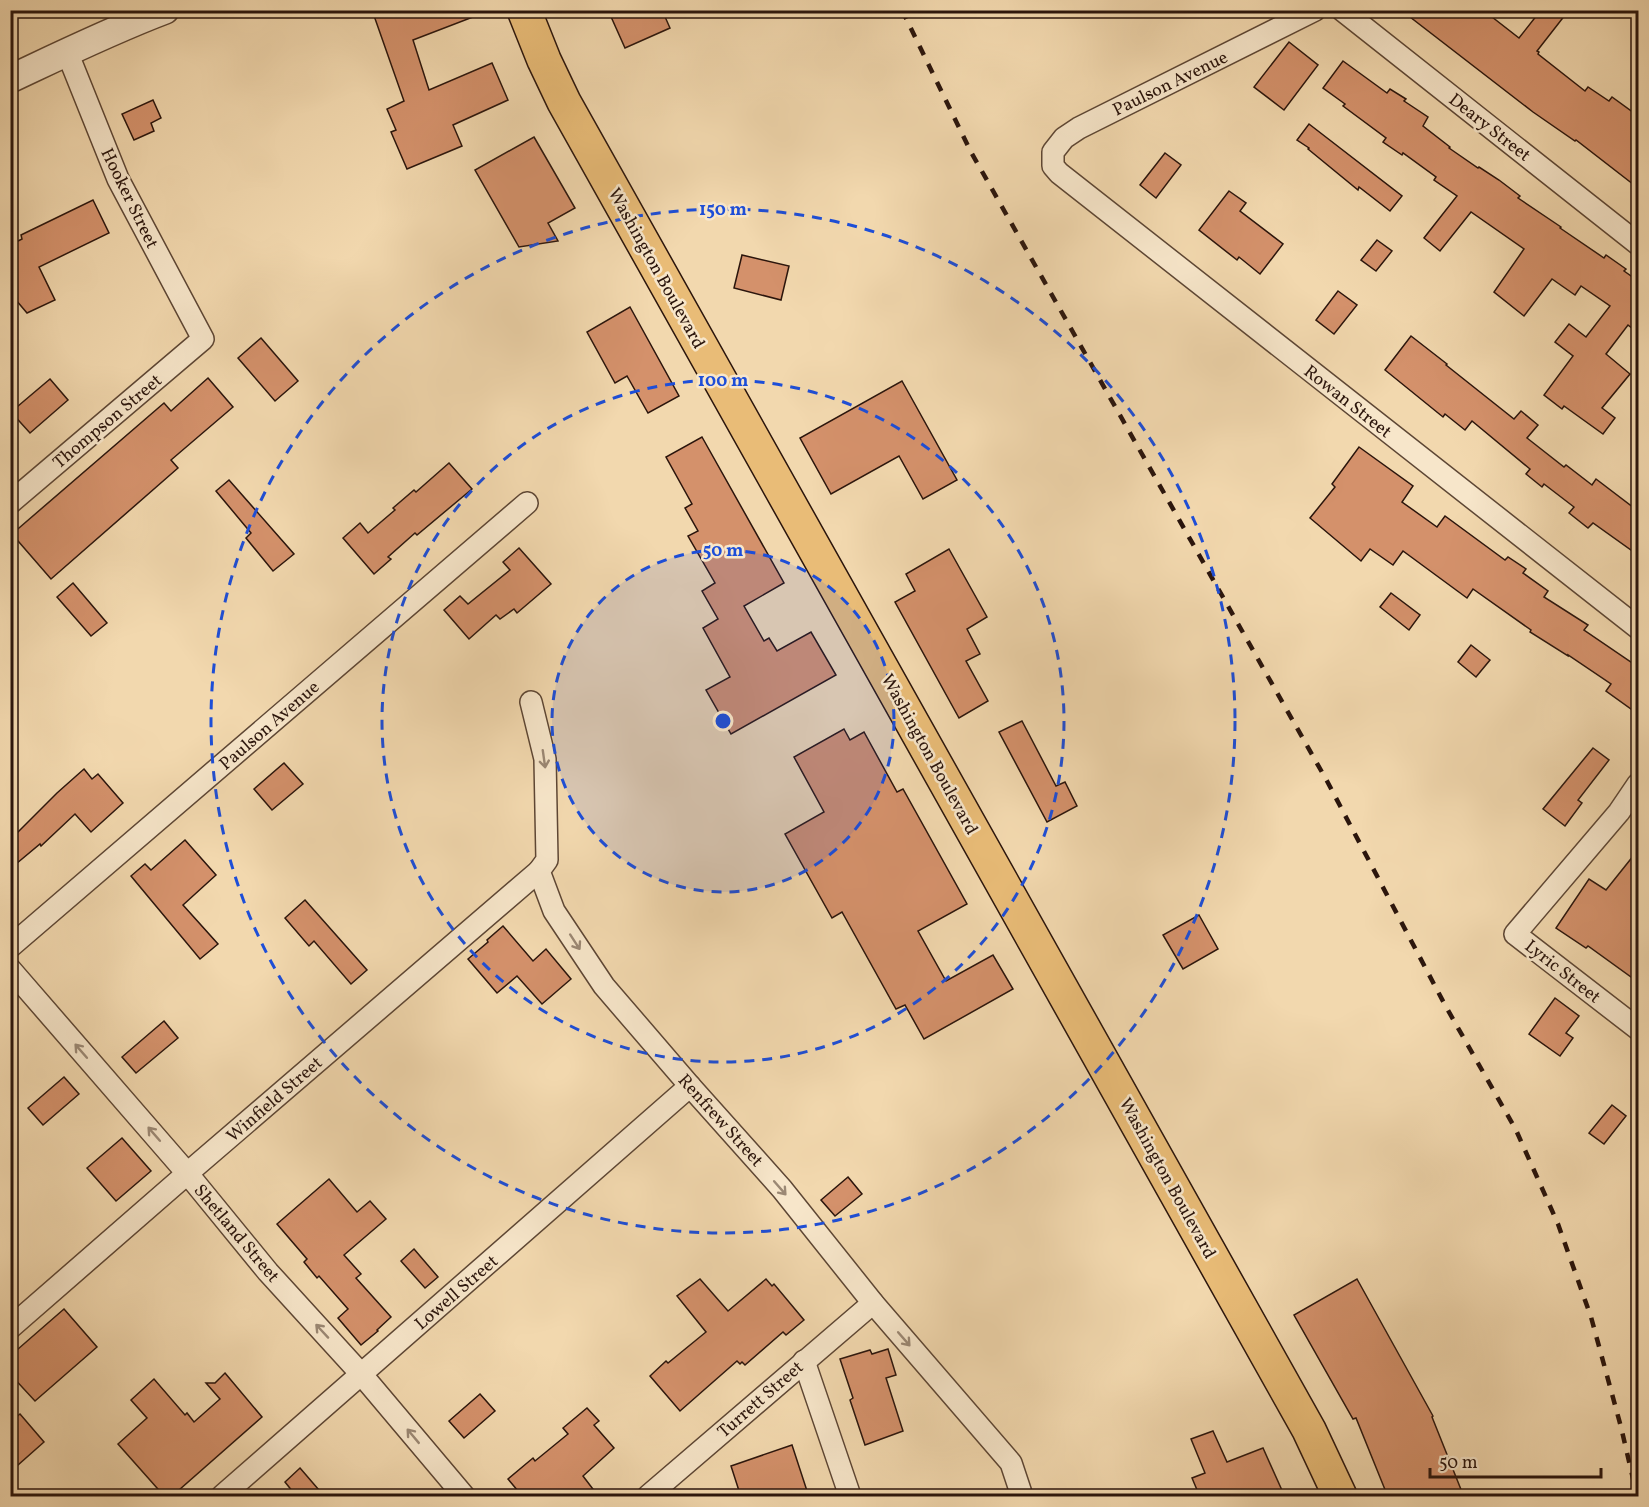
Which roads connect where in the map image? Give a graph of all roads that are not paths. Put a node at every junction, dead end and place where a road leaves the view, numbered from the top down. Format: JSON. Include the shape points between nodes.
{"nodes":[{"id":1,"x":165,"y":10,"type":"edge"},
{"id":2,"x":524,"y":10,"type":"edge"},
{"id":3,"x":1315,"y":10,"type":"edge"},
{"id":4,"x":1342,"y":10,"type":"edge"},
{"id":5,"x":67,"y":51,"type":"junction"},
{"id":6,"x":10,"y":80,"type":"edge"},
{"id":7,"x":1059,"y":173,"type":"joint"},
{"id":8,"x":1638,"y":244,"type":"edge"},
{"id":9,"x":203,"y":339,"type":"joint"},
{"id":10,"x":10,"y":503,"type":"edge"},
{"id":11,"x":527,"y":503,"type":"dead end"},
{"id":12,"x":1638,"y":628,"type":"edge"},
{"id":13,"x":531,"y":702,"type":"dead end"},
{"id":14,"x":1638,"y":784,"type":"edge"},
{"id":15,"x":539,"y":871,"type":"junction"},
{"id":16,"x":10,"y":947,"type":"edge"},
{"id":17,"x":10,"y":969,"type":"edge"},
{"id":18,"x":1638,"y":1029,"type":"edge"},
{"id":19,"x":690,"y":1086,"type":"junction"},
{"id":20,"x":187,"y":1173,"type":"junction"},
{"id":21,"x":873,"y":1302,"type":"junction"},
{"id":22,"x":10,"y":1328,"type":"edge"},
{"id":23,"x":804,"y":1361,"type":"junction"},
{"id":24,"x":362,"y":1375,"type":"junction"},
{"id":25,"x":222,"y":1497,"type":"edge"},
{"id":26,"x":464,"y":1497,"type":"edge"},
{"id":27,"x":648,"y":1497,"type":"edge"},
{"id":28,"x":850,"y":1497,"type":"edge"},
{"id":29,"x":1022,"y":1497,"type":"edge"},
{"id":30,"x":1340,"y":1497,"type":"edge"}],
"edges":[{"from":1,"to":5,"type":"street"},
{"from":2,"to":30,"type":"highway","name":"Washington Boulevard","via":[[564,102],[1309,1430]]},
{"from":3,"to":7,"type":"street","name":"Paulson Avenue","via":[[1079,128],[1053,152],[1053,166]]},
{"from":4,"to":8,"type":"street","name":"Deary Street"},
{"from":5,"to":6,"type":"street"},
{"from":5,"to":9,"type":"street","name":"Hooker Street","via":[[118,179]]},
{"from":7,"to":12,"type":"street","name":"Rowan Street"},
{"from":9,"to":10,"type":"street","name":"Thompson Street"},
{"from":11,"to":16,"type":"street","name":"Paulson Avenue"},
{"from":13,"to":15,"type":"street","one_way":true,"via":[[545,759],[547,861]]},
{"from":14,"to":18,"type":"street","name":"Lyric Street","via":[[1619,812],[1515,934]]},
{"from":15,"to":19,"type":"street","name":"Renfrew Street","one_way":true,"via":[[554,910],[604,986]]},
{"from":15,"to":20,"type":"street","name":"Winfield Street"},
{"from":20,"to":17,"type":"street","name":"Shetland Street","one_way":true},
{"from":19,"to":21,"type":"street","name":"Renfrew Street","one_way":true,"via":[[782,1189]]},
{"from":19,"to":24,"type":"street","name":"Lowell Street"},
{"from":20,"to":22,"type":"street","name":"Winfield Street"},
{"from":24,"to":20,"type":"street","name":"Shetland Street","one_way":true,"via":[[268,1272]]},
{"from":21,"to":23,"type":"street","name":"Turrett Street"},
{"from":21,"to":29,"type":"street","name":"Renfrew Street","one_way":true,"via":[[1011,1463]]},
{"from":23,"to":27,"type":"street","name":"Turrett Street"},
{"from":23,"to":28,"type":"street"},
{"from":24,"to":25,"type":"street","name":"Lowell Street"},
{"from":26,"to":24,"type":"street","name":"Shetland Street","one_way":true}]}
